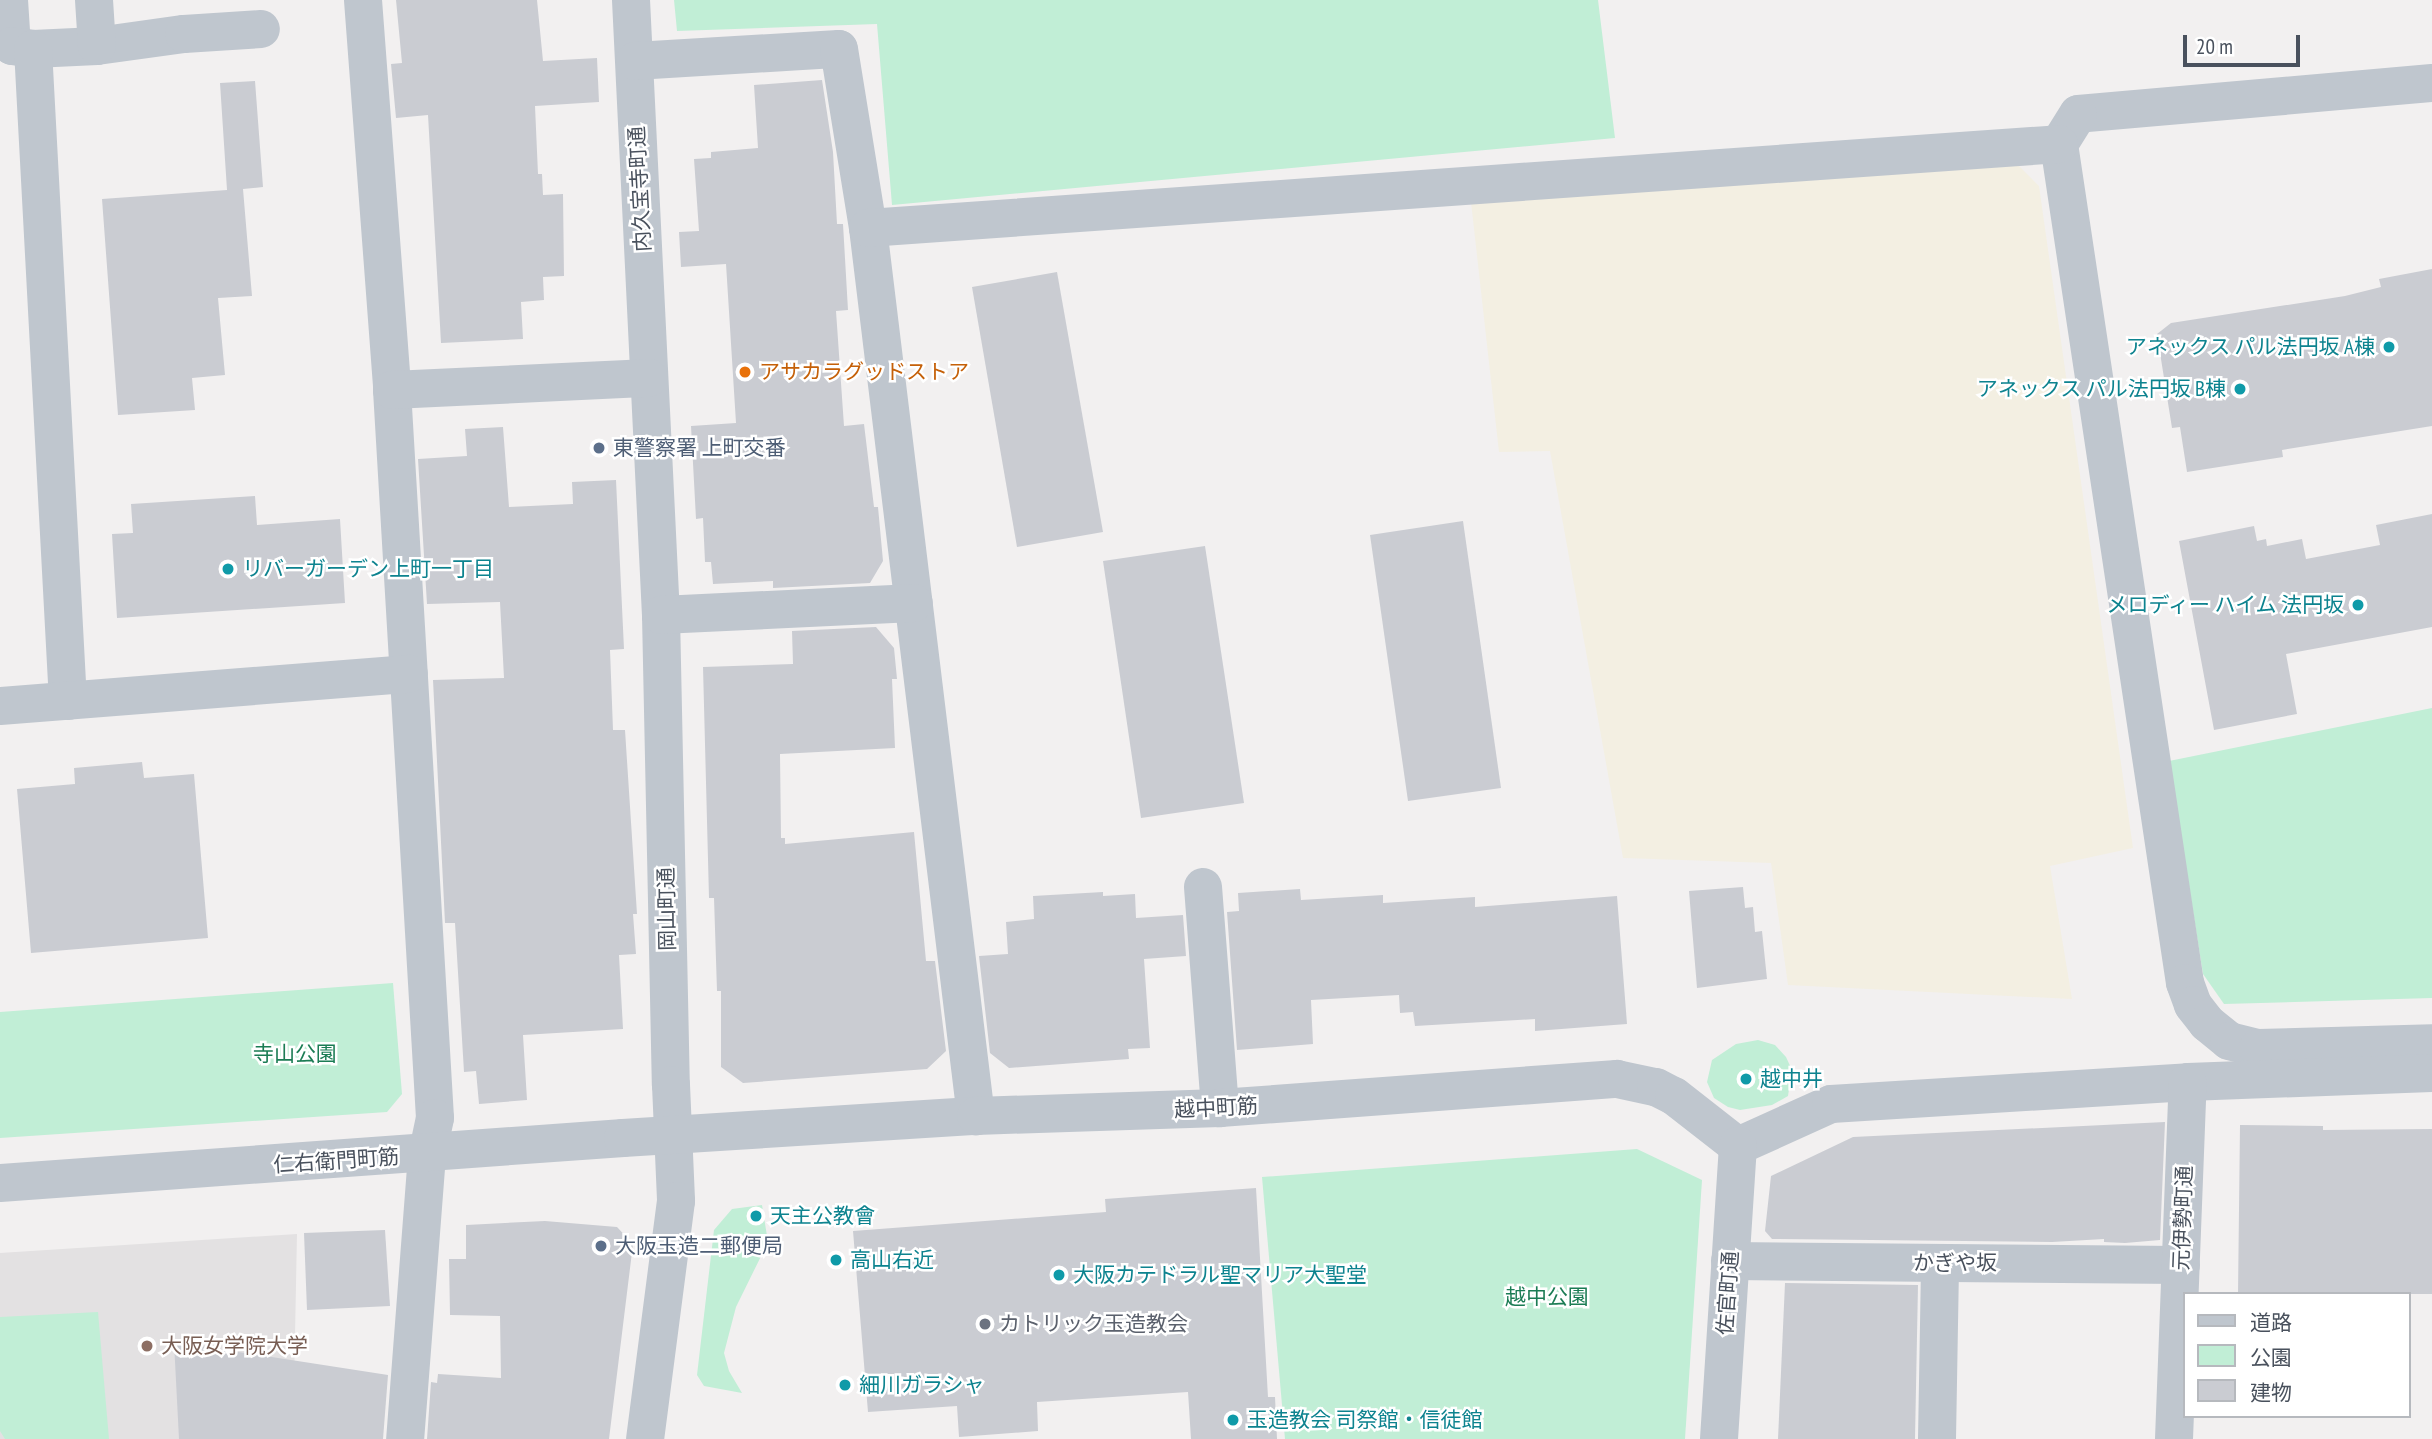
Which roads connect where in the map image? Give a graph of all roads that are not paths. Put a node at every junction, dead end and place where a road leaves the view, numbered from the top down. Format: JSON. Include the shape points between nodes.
{"nodes":[{"id":1,"x":9,"y":0,"type":"edge"},
{"id":2,"x":94,"y":0,"type":"edge"},
{"id":3,"x":363,"y":0,"type":"edge"},
{"id":4,"x":631,"y":0,"type":"edge"},
{"id":5,"x":261,"y":29,"type":"dead end"},
{"id":6,"x":97,"y":46,"type":"junction"},
{"id":7,"x":33,"y":49,"type":"junction"},
{"id":8,"x":635,"y":61,"type":"junction"},
{"id":9,"x":2432,"y":83,"type":"edge"},
{"id":10,"x":2059,"y":144,"type":"junction"},
{"id":11,"x":868,"y":228,"type":"junction"},
{"id":12,"x":649,"y":378,"type":"junction"},
{"id":13,"x":392,"y":390,"type":"junction"},
{"id":14,"x":914,"y":603,"type":"junction"},
{"id":15,"x":660,"y":615,"type":"junction"},
{"id":16,"x":410,"y":674,"type":"junction"},
{"id":17,"x":68,"y":701,"type":"junction"},
{"id":18,"x":0,"y":706,"type":"edge"},
{"id":19,"x":1203,"y":887,"type":"dead end"},
{"id":20,"x":2432,"y":1043,"type":"edge"},
{"id":21,"x":2432,"y":1073,"type":"edge"},
{"id":22,"x":2188,"y":1082,"type":"junction"},
{"id":23,"x":1220,"y":1108,"type":"junction"},
{"id":24,"x":976,"y":1116,"type":"junction"},
{"id":25,"x":673,"y":1135,"type":"junction"},
{"id":26,"x":1738,"y":1146,"type":"junction"},
{"id":27,"x":427,"y":1155,"type":"junction"},
{"id":28,"x":0,"y":1183,"type":"edge"},
{"id":29,"x":1730,"y":1261,"type":"junction"},
{"id":30,"x":1940,"y":1263,"type":"junction"},
{"id":31,"x":2181,"y":1265,"type":"junction"},
{"id":32,"x":405,"y":1439,"type":"edge"},
{"id":33,"x":645,"y":1439,"type":"edge"},
{"id":34,"x":1719,"y":1439,"type":"edge"},
{"id":35,"x":1937,"y":1439,"type":"edge"},
{"id":36,"x":2174,"y":1439,"type":"edge"}],
"edges":[{"from":1,"to":7,"type":"street","via":[[12,46]]},
{"from":2,"to":6,"type":"street"},
{"from":3,"to":13,"type":"street"},
{"from":4,"to":8,"type":"street","name":"内久宝寺町通"},
{"from":5,"to":6,"type":"street"},
{"from":6,"to":7,"type":"street"},
{"from":7,"to":17,"type":"street"},
{"from":8,"to":11,"type":"street","via":[[839,49]]},
{"from":8,"to":12,"type":"street","name":"内久宝寺町通"},
{"from":9,"to":10,"type":"street","via":[[2078,114]]},
{"from":10,"to":11,"type":"street"},
{"from":10,"to":20,"type":"street","via":[[2185,984],[2193,1005],[2229,1041],[2258,1048]]},
{"from":11,"to":14,"type":"street"},
{"from":12,"to":13,"type":"street"},
{"from":12,"to":15,"type":"street","name":"岡山町通"},
{"from":13,"to":16,"type":"street"},
{"from":14,"to":15,"type":"street"},
{"from":14,"to":24,"type":"street"},
{"from":15,"to":25,"type":"street","name":"岡山町通"},
{"from":16,"to":17,"type":"street"},
{"from":16,"to":27,"type":"street","via":[[435,1118]]},
{"from":17,"to":18,"type":"street"},
{"from":19,"to":23,"type":"street"},
{"from":21,"to":22,"type":"street"},
{"from":22,"to":26,"type":"street","via":[[1831,1104]]},
{"from":22,"to":31,"type":"street","name":"元伊勢町通"},
{"from":23,"to":24,"type":"street","name":"越中町筋"},
{"from":23,"to":26,"type":"street","name":"越中町筋","via":[[1617,1079],[1674,1096]]},
{"from":24,"to":25,"type":"street","name":"越中町筋"},
{"from":25,"to":27,"type":"street","name":"仁右衛門町筋"},
{"from":25,"to":33,"type":"street","name":"岡山町通","via":[[676,1201]]},
{"from":26,"to":29,"type":"street","name":"佐官町通"},
{"from":27,"to":28,"type":"street","name":"仁右衛門町筋"},
{"from":27,"to":32,"type":"street"},
{"from":29,"to":30,"type":"street","name":"かぎや坂"},
{"from":29,"to":34,"type":"street","name":"佐官町通"},
{"from":30,"to":31,"type":"street","name":"かぎや坂"},
{"from":30,"to":35,"type":"street"},
{"from":31,"to":36,"type":"street","name":"元伊勢町通"}]}
